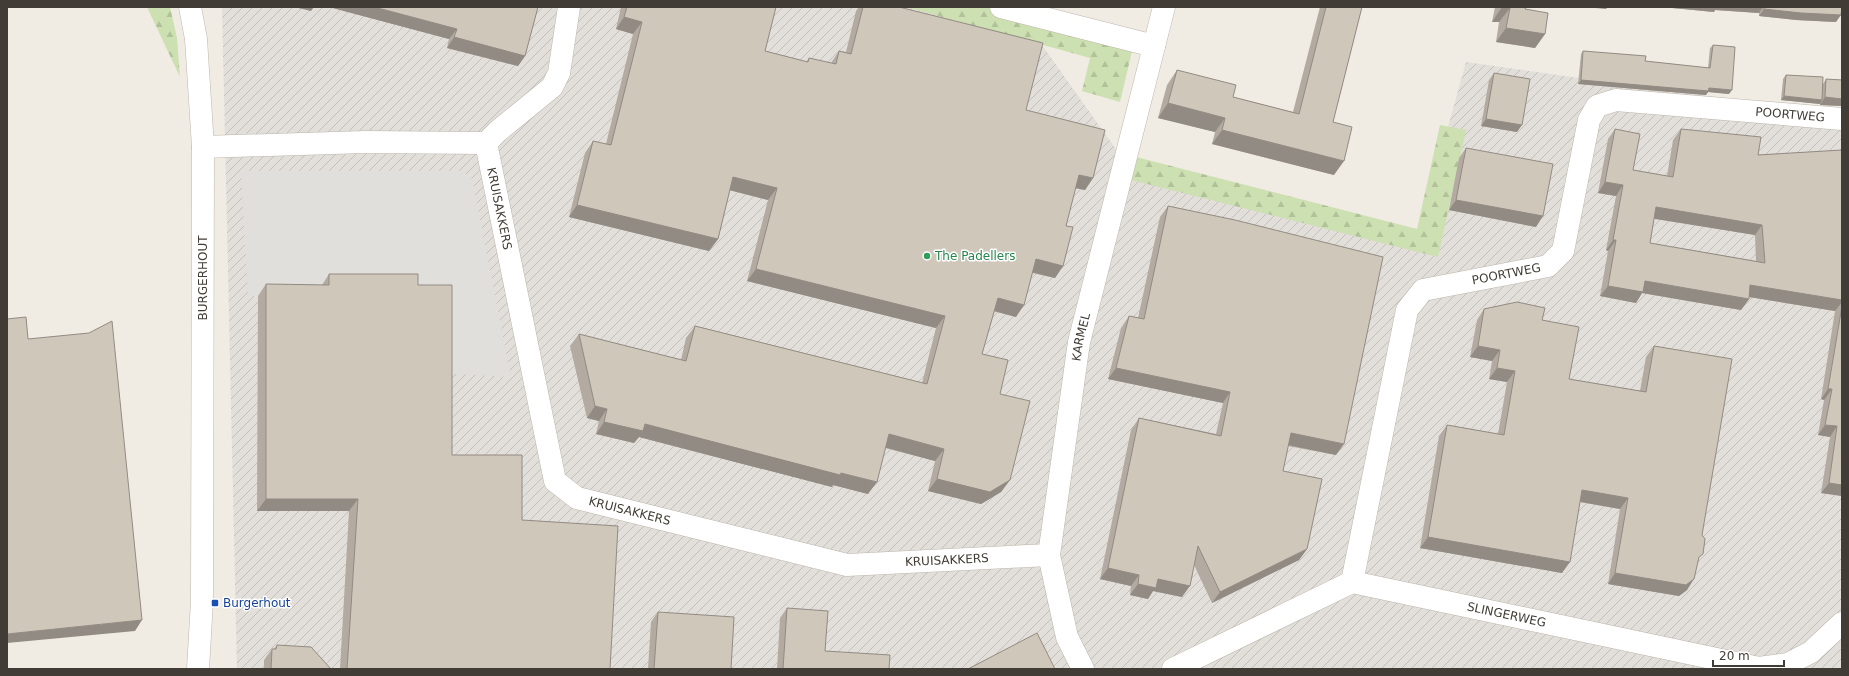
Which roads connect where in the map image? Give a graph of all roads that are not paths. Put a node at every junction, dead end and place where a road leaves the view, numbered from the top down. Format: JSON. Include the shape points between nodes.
{"nodes":[{"id":1,"x":190,"y":7,"type":"edge"},
{"id":2,"x":569,"y":7,"type":"edge"},
{"id":3,"x":1001,"y":7,"type":"edge"},
{"id":4,"x":1164,"y":7,"type":"edge"},
{"id":5,"x":1154,"y":46,"type":"junction"},
{"id":6,"x":1842,"y":119,"type":"edge"},
{"id":7,"x":486,"y":143,"type":"junction"},
{"id":8,"x":203,"y":147,"type":"junction"},
{"id":9,"x":1050,"y":555,"type":"junction"},
{"id":10,"x":1352,"y":582,"type":"junction"},
{"id":11,"x":1842,"y":623,"type":"edge"},
{"id":12,"x":198,"y":669,"type":"edge"},
{"id":13,"x":1083,"y":669,"type":"edge"},
{"id":14,"x":1173,"y":669,"type":"edge"}],
"edges":[{"from":1,"to":8,"type":"street","name":"BURGERHOUT","via":[[196,39]]},
{"from":2,"to":7,"type":"street","via":[[559,73],[552,87]]},
{"from":3,"to":5,"type":"street"},
{"from":4,"to":5,"type":"street","name":"KARMEL"},
{"from":5,"to":9,"type":"street","name":"KARMEL","via":[[1079,342]]},
{"from":6,"to":10,"type":"street","name":"POORTWEG","via":[[1616,100],[1597,106],[1589,120],[1563,251],[1548,266],[1423,290],[1407,310]]},
{"from":7,"to":8,"type":"street","via":[[365,142]]},
{"from":7,"to":9,"type":"street","name":"KRUISAKKERS","via":[[556,481],[577,498],[847,565]]},
{"from":8,"to":12,"type":"street","name":"BURGERHOUT","via":[[202,601]]},
{"from":9,"to":13,"type":"street","name":"KARMEL","via":[[1067,636]]},
{"from":10,"to":11,"type":"street","name":"SLINGERWEG","via":[[1759,668],[1788,664],[1811,652]]},
{"from":10,"to":14,"type":"street"}]}
